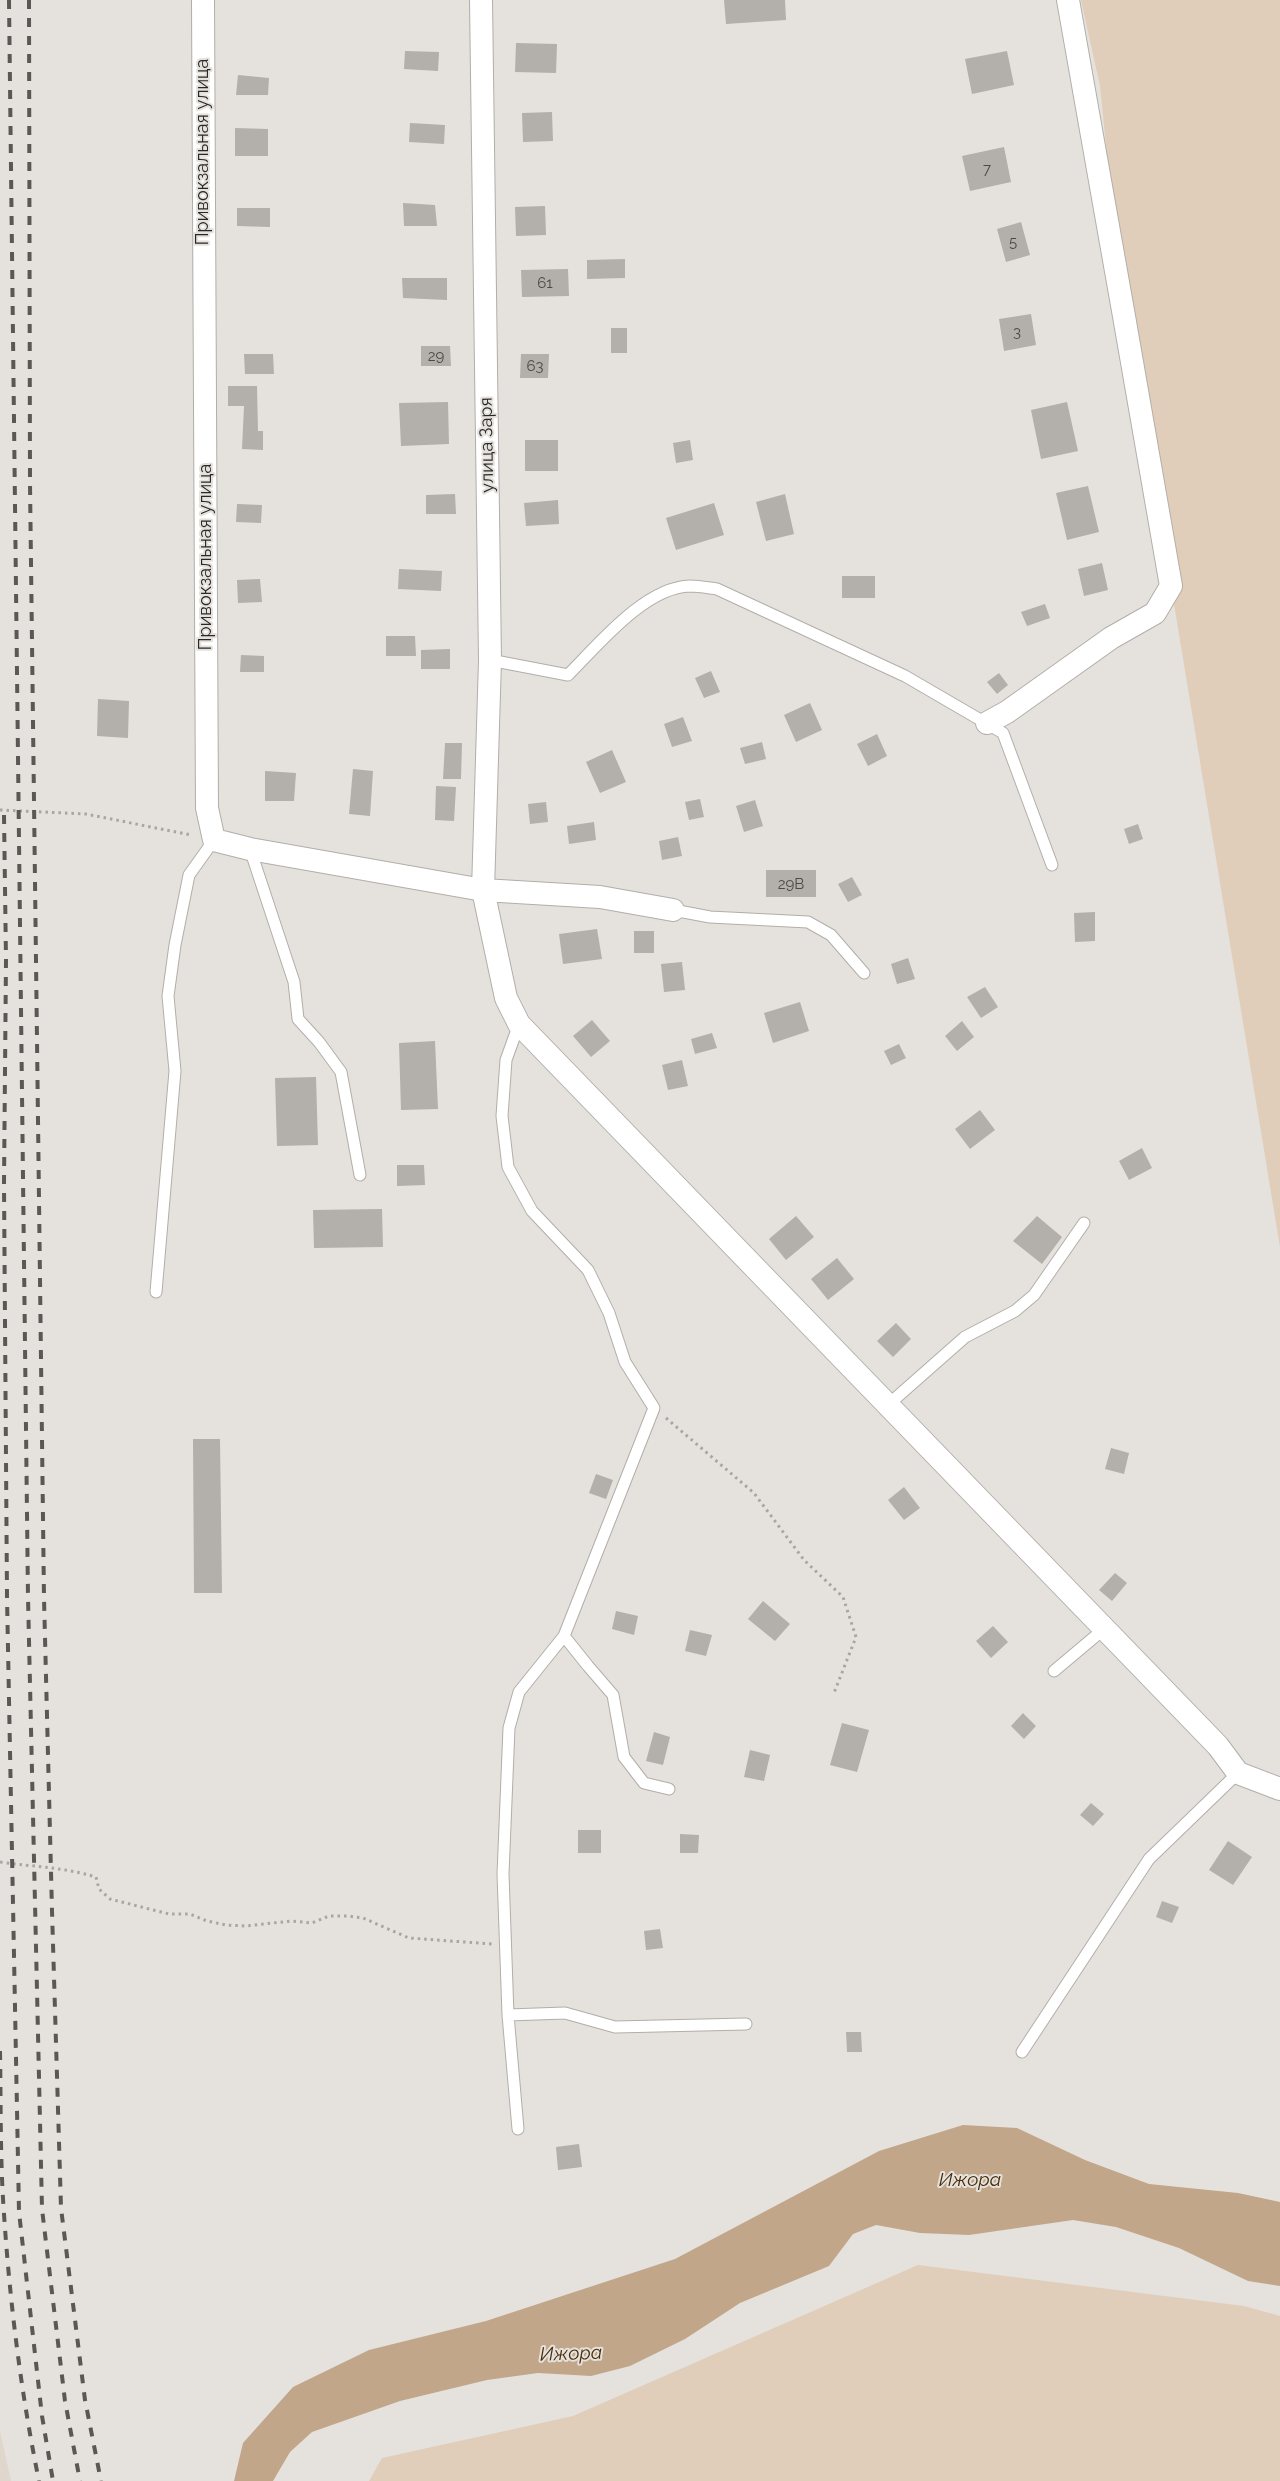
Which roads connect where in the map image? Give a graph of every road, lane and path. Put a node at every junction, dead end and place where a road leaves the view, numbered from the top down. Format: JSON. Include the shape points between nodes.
{"nodes":[{"id":1,"x":203,"y":0,"type":"edge"},
{"id":2,"x":481,"y":0,"type":"edge"},
{"id":3,"x":1068,"y":0,"type":"edge"},
{"id":4,"x":490,"y":660,"type":"junction"},
{"id":5,"x":987,"y":723,"type":"junction"},
{"id":6,"x":0,"y":810,"type":"edge"},
{"id":7,"x":214,"y":840,"type":"junction"},
{"id":8,"x":250,"y":849,"type":"junction"},
{"id":9,"x":1052,"y":865,"type":"dead end"},
{"id":10,"x":483,"y":890,"type":"junction"},
{"id":11,"x":673,"y":910,"type":"joint"},
{"id":12,"x":864,"y":973,"type":"dead end"},
{"id":13,"x":519,"y":1024,"type":"junction"},
{"id":14,"x":360,"y":1174,"type":"dead end"},
{"id":15,"x":1084,"y":1223,"type":"dead end"},
{"id":16,"x":156,"y":1292,"type":"dead end"},
{"id":17,"x":889,"y":1404,"type":"junction"},
{"id":18,"x":654,"y":1408,"type":"junction"},
{"id":19,"x":1104,"y":1629,"type":"junction"},
{"id":20,"x":564,"y":1636,"type":"junction"},
{"id":21,"x":1054,"y":1671,"type":"dead end"},
{"id":22,"x":834,"y":1693,"type":"dead end"},
{"id":23,"x":1238,"y":1773,"type":"junction"},
{"id":24,"x":670,"y":1789,"type":"dead end"},
{"id":25,"x":1280,"y":1789,"type":"edge"},
{"id":26,"x":0,"y":1862,"type":"edge"},
{"id":27,"x":506,"y":1944,"type":"junction"},
{"id":28,"x":508,"y":2015,"type":"junction"},
{"id":29,"x":746,"y":2024,"type":"dead end"},
{"id":30,"x":1022,"y":2052,"type":"dead end"},
{"id":31,"x":518,"y":2129,"type":"dead end"}],
"edges":[{"from":1,"to":7,"type":"street","name":"Привокзальная улица","via":[[207,808]]},
{"from":2,"to":4,"type":"street","name":"улица Заря"},
{"from":3,"to":5,"type":"street","via":[[1171,586],[1156,613],[1111,638]]},
{"from":4,"to":5,"type":"lane","via":[[568,675],[631,613],[664,593],[690,586],[717,589],[906,676]]},
{"from":4,"to":10,"type":"street","name":"улица Заря"},
{"from":5,"to":9,"type":"lane","via":[[1003,733]]},
{"from":6,"to":7,"type":"path","via":[[86,814]]},
{"from":7,"to":8,"type":"street"},
{"from":7,"to":16,"type":"lane","via":[[189,875],[168,996],[175,1071]]},
{"from":8,"to":10,"type":"street"},
{"from":8,"to":14,"type":"lane","via":[[294,982],[298,1019],[341,1072]]},
{"from":10,"to":11,"type":"street","via":[[600,897]]},
{"from":10,"to":13,"type":"street","name":"улица Заря","via":[[506,998]]},
{"from":11,"to":12,"type":"lane","via":[[710,917],[808,922],[831,935]]},
{"from":13,"to":17,"type":"street","name":"улица Заря"},
{"from":13,"to":18,"type":"lane","via":[[506,1060],[502,1116],[508,1167],[532,1211],[588,1270],[609,1313],[625,1362]]},
{"from":15,"to":17,"type":"lane","via":[[1034,1295],[1015,1311],[965,1337]]},
{"from":17,"to":19,"type":"street","name":"улица Заря"},
{"from":18,"to":20,"type":"lane"},
{"from":18,"to":22,"type":"path","via":[[754,1493],[804,1560],[843,1597],[856,1637]]},
{"from":19,"to":21,"type":"lane"},
{"from":19,"to":23,"type":"street","name":"улица Заря","via":[[1218,1746]]},
{"from":20,"to":24,"type":"lane","via":[[614,1695],[624,1757],[644,1783]]},
{"from":20,"to":27,"type":"lane","via":[[519,1692],[509,1728],[503,1874]]},
{"from":23,"to":25,"type":"street"},
{"from":23,"to":30,"type":"lane","via":[[1149,1859]]},
{"from":26,"to":27,"type":"path","via":[[73,1870],[96,1878],[99,1889],[110,1899],[169,1914],[190,1914],[226,1925],[312,1923],[329,1916],[348,1916],[363,1918],[409,1938],[449,1943]]},
{"from":27,"to":28,"type":"lane"},
{"from":28,"to":29,"type":"lane","via":[[565,2013],[615,2027]]},
{"from":28,"to":31,"type":"lane"}]}
